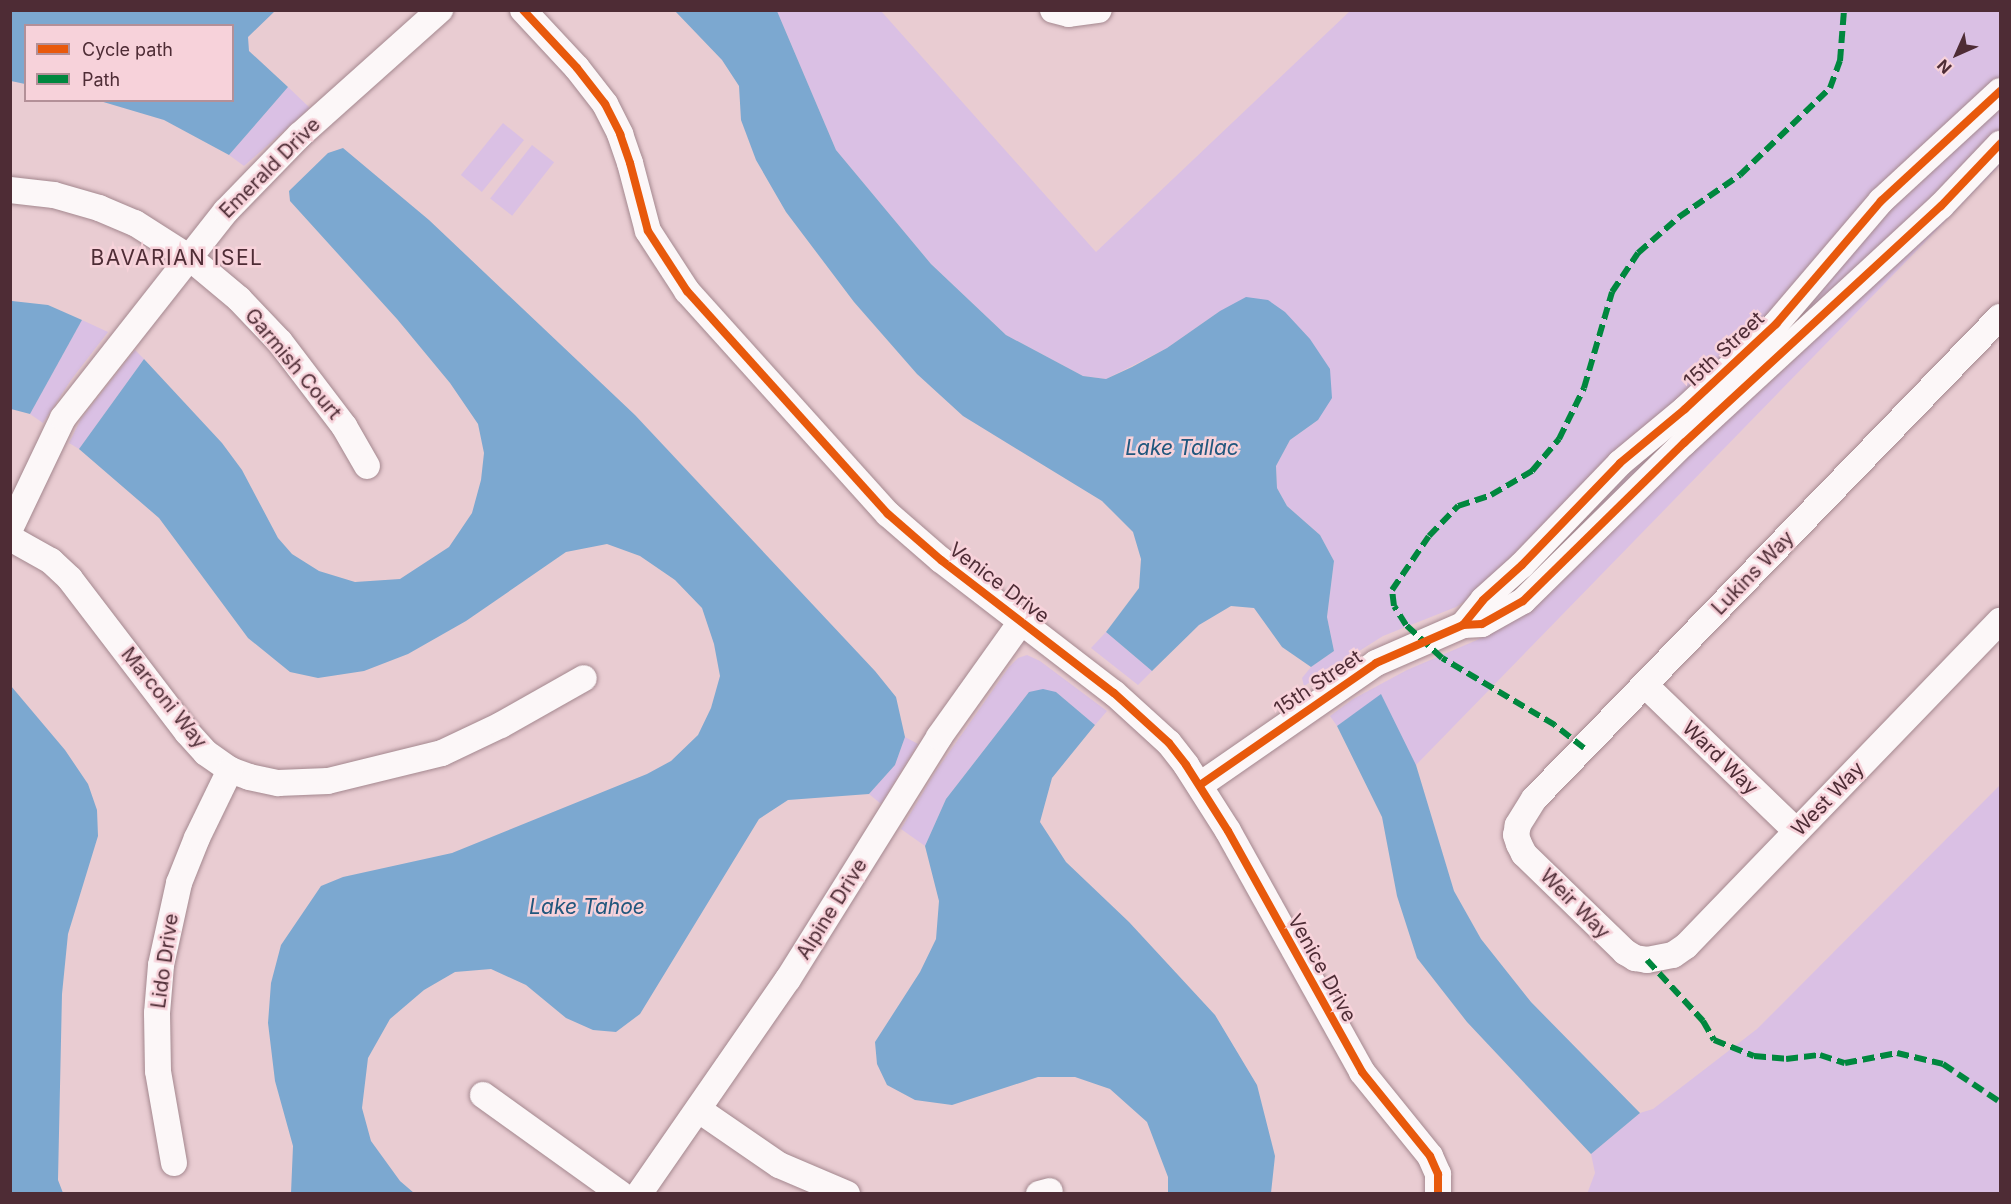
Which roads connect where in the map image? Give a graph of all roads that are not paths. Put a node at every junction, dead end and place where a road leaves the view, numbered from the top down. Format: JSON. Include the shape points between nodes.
{"nodes":[{"id":1,"x":440,"y":10,"type":"edge"},
{"id":2,"x":523,"y":10,"type":"edge"},
{"id":3,"x":1099,"y":10,"type":"edge"},
{"id":4,"x":1061,"y":12,"type":"edge"},
{"id":5,"x":2001,"y":91,"type":"edge"},
{"id":6,"x":2001,"y":144,"type":"edge"},
{"id":7,"x":10,"y":190,"type":"edge"},
{"id":8,"x":190,"y":258,"type":"junction"},
{"id":9,"x":2001,"y":317,"type":"edge"},
{"id":10,"x":367,"y":466,"type":"dead end"},
{"id":11,"x":10,"y":529,"type":"edge"},
{"id":12,"x":10,"y":538,"type":"edge"},
{"id":13,"x":2001,"y":621,"type":"edge"},
{"id":14,"x":1021,"y":622,"type":"junction"},
{"id":15,"x":1463,"y":625,"type":"junction"},
{"id":16,"x":584,"y":678,"type":"dead end"},
{"id":17,"x":1645,"y":684,"type":"junction"},
{"id":18,"x":230,"y":770,"type":"junction"},
{"id":19,"x":1200,"y":785,"type":"junction"},
{"id":20,"x":1796,"y":831,"type":"junction"},
{"id":21,"x":1516,"y":835,"type":"joint"},
{"id":22,"x":1647,"y":960,"type":"joint"},
{"id":23,"x":483,"y":1095,"type":"dead end"},
{"id":24,"x":699,"y":1110,"type":"junction"},
{"id":25,"x":174,"y":1163,"type":"dead end"},
{"id":26,"x":621,"y":1194,"type":"edge"},
{"id":27,"x":639,"y":1194,"type":"edge"},
{"id":28,"x":847,"y":1194,"type":"edge"},
{"id":29,"x":1438,"y":1194,"type":"edge"}],
"edges":[{"from":1,"to":8,"type":"street","name":"Emerald Drive","via":[[265,169]]},
{"from":2,"to":14,"type":"street","name":"Venice Drive","via":[[605,104],[630,163],[648,231],[687,291],[888,514]]},
{"from":3,"to":4,"type":"street"},
{"from":5,"to":15,"type":"street","name":"15th Street","via":[[1881,201],[1776,324],[1685,410],[1620,463],[1483,600]]},
{"from":6,"to":15,"type":"street","name":"15th Street","via":[[1941,206],[1684,443],[1523,601],[1482,624]]},
{"from":7,"to":8,"type":"street","name":"Garmish Court","via":[[54,195],[99,207],[135,222]]},
{"from":8,"to":10,"type":"street","name":"Garmish Court","via":[[239,299],[280,342],[344,426]]},
{"from":8,"to":11,"type":"street","name":"Emerald Drive","via":[[63,418]]},
{"from":9,"to":17,"type":"street","name":"Lukins Way"},
{"from":12,"to":18,"type":"street","name":"Marconi Way","via":[[51,561],[70,579],[187,732],[206,753]]},
{"from":13,"to":20,"type":"street","name":"West Way"},
{"from":14,"to":19,"type":"street","name":"Venice Drive","via":[[1074,659],[1144,718],[1169,743]]},
{"from":14,"to":24,"type":"street","name":"Alpine Drive","via":[[939,737],[788,979]]},
{"from":15,"to":19,"type":"street","name":"15th Street","via":[[1376,663]]},
{"from":16,"to":18,"type":"street","name":"Marconi Way","via":[[442,753],[379,770],[328,781],[278,783]]},
{"from":17,"to":20,"type":"street","name":"Ward Way"},
{"from":17,"to":21,"type":"street","name":"Lukins Way","via":[[1534,799],[1522,814]]},
{"from":18,"to":25,"type":"street","name":"Lido Drive","via":[[179,883],[161,965],[158,1071]]},
{"from":19,"to":29,"type":"street","name":"Venice Drive","via":[[1362,1072],[1431,1156],[1438,1174]]},
{"from":20,"to":22,"type":"street","name":"West Way","via":[[1686,946],[1673,956]]},
{"from":21,"to":22,"type":"street","name":"Weir Way","via":[[1524,854],[1616,945],[1635,958]]},
{"from":23,"to":26,"type":"street"},
{"from":24,"to":27,"type":"street","name":"Alpine Drive"},
{"from":24,"to":28,"type":"street","via":[[778,1165]]}]}
